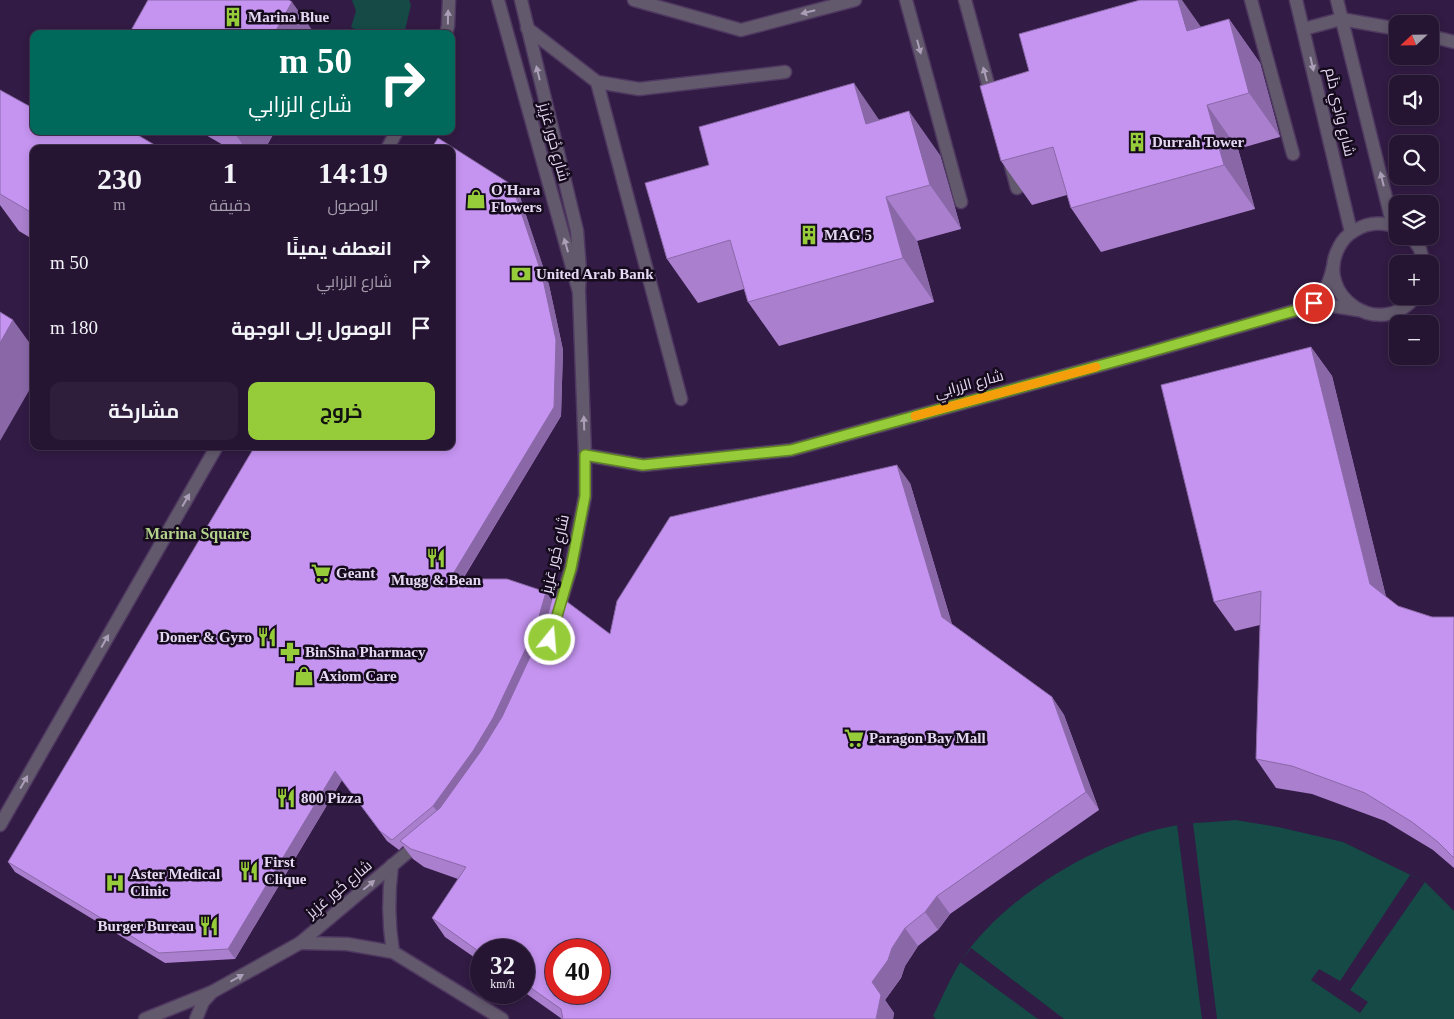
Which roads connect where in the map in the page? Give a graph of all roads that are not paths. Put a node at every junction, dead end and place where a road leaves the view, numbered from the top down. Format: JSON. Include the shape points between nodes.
{"nodes":[{"id":1,"x":449,"y":0,"type":"edge"},
{"id":2,"x":498,"y":0,"type":"edge"},
{"id":3,"x":521,"y":0,"type":"edge"},
{"id":4,"x":634,"y":0,"type":"edge"},
{"id":5,"x":855,"y":0,"type":"edge"},
{"id":6,"x":906,"y":0,"type":"edge"},
{"id":7,"x":965,"y":0,"type":"edge"},
{"id":8,"x":1251,"y":0,"type":"edge"},
{"id":9,"x":1296,"y":0,"type":"edge"},
{"id":10,"x":1337,"y":0,"type":"edge"},
{"id":11,"x":1341,"y":19,"type":"junction"},
{"id":12,"x":1389,"y":27,"type":"edge"},
{"id":13,"x":527,"y":28,"type":"junction"},
{"id":14,"x":1304,"y":29,"type":"junction"},
{"id":15,"x":447,"y":30,"type":"edge"},
{"id":16,"x":1439,"y":38,"type":"edge"},
{"id":17,"x":1454,"y":42,"type":"edge"},
{"id":18,"x":785,"y":72,"type":"dead end"},
{"id":19,"x":597,"y":82,"type":"junction"},
{"id":20,"x":996,"y":112,"type":"edge"},
{"id":21,"x":1006,"y":150,"type":"edge"},
{"id":22,"x":1293,"y":154,"type":"dead end"},
{"id":23,"x":1017,"y":188,"type":"edge"},
{"id":24,"x":1389,"y":201,"type":"edge"},
{"id":25,"x":961,"y":202,"type":"dead end"},
{"id":26,"x":1389,"y":226,"type":"edge"},
{"id":27,"x":1351,"y":232,"type":"junction"},
{"id":28,"x":1333,"y":267,"type":"junction"},
{"id":29,"x":579,"y":292,"type":"junction"},
{"id":30,"x":1314,"y":303,"type":"junction"},
{"id":31,"x":1407,"y":305,"type":"edge"},
{"id":32,"x":1358,"y":310,"type":"junction"},
{"id":33,"x":681,"y":399,"type":"dead end"},
{"id":34,"x":215,"y":450,"type":"edge"},
{"id":35,"x":585,"y":455,"type":"junction"},
{"id":36,"x":555,"y":622,"type":"edge"},
{"id":37,"x":0,"y":825,"type":"edge"},
{"id":38,"x":430,"y":833,"type":"edge"},
{"id":39,"x":392,"y":865,"type":"junction"},
{"id":40,"x":300,"y":943,"type":"junction"},
{"id":41,"x":393,"y":952,"type":"junction"},
{"id":42,"x":212,"y":992,"type":"junction"},
{"id":43,"x":145,"y":1019,"type":"edge"},
{"id":44,"x":196,"y":1019,"type":"edge"},
{"id":45,"x":502,"y":1019,"type":"edge"}],
"edges":[{"from":15,"to":1,"type":"street","one_way":true},
{"from":29,"to":2,"type":"street","name":"شارع خُور عَزِيز","one_way":true},
{"from":3,"to":13,"type":"street","name":"شارع خُور عَزِيز"},
{"from":5,"to":4,"type":"street","one_way":true,"via":[[741,30]]},
{"from":6,"to":25,"type":"street","one_way":true},
{"from":20,"to":7,"type":"street","one_way":true},
{"from":8,"to":22,"type":"street"},
{"from":9,"to":14,"type":"street","name":"شارع وادِي دَلَم"},
{"from":10,"to":11,"type":"street","name":"شارع وادِي دَلَم"},
{"from":11,"to":12,"type":"street"},
{"from":11,"to":14,"type":"street"},
{"from":24,"to":11,"type":"street","name":"شارع وادِي دَلَم","one_way":true},
{"from":13,"to":19,"type":"street"},
{"from":29,"to":13,"type":"street","name":"شارع خُور عَزِيز","one_way":true,"via":[[577,231]]},
{"from":14,"to":27,"type":"street","name":"شارع وادِي دَلَم","one_way":true},
{"from":16,"to":17,"type":"street"},
{"from":18,"to":19,"type":"street","via":[[639,89]]},
{"from":19,"to":33,"type":"street"},
{"from":21,"to":23,"type":"street"},
{"from":26,"to":27,"type":"street","via":[[1376,223]]},
{"from":27,"to":28,"type":"street","via":[[1335,254]]},
{"from":28,"to":30,"type":"street","via":[[1329,283]]},
{"from":28,"to":32,"type":"street","via":[[1339,292]]},
{"from":35,"to":29,"type":"street","name":"شارع خُور عَزِيز","one_way":true},
{"from":30,"to":32,"type":"street"},
{"from":30,"to":35,"type":"street","name":"شارع الزرابي","via":[[1152,352],[791,450],[643,465]]},
{"from":31,"to":32,"type":"street","via":[[1383,315],[1370,315]]},
{"from":37,"to":34,"type":"street","one_way":true},
{"from":35,"to":36,"type":"street","name":"شارع خُور عَزِيز","via":[[583,505],[571,568]]},
{"from":38,"to":39,"type":"street","name":"شارع خُور عَزِيز"},
{"from":40,"to":39,"type":"street","name":"شارع خُور عَزِيز","one_way":true},
{"from":39,"to":41,"type":"street","via":[[388,909]]},
{"from":40,"to":41,"type":"street","via":[[347,944]]},
{"from":42,"to":40,"type":"street","name":"شارع خُور عَزِيز","one_way":true},
{"from":41,"to":45,"type":"street"},
{"from":42,"to":43,"type":"street","name":"شارع خُور عَزِيز"},
{"from":42,"to":44,"type":"street","via":[[203,1002]]}]}
